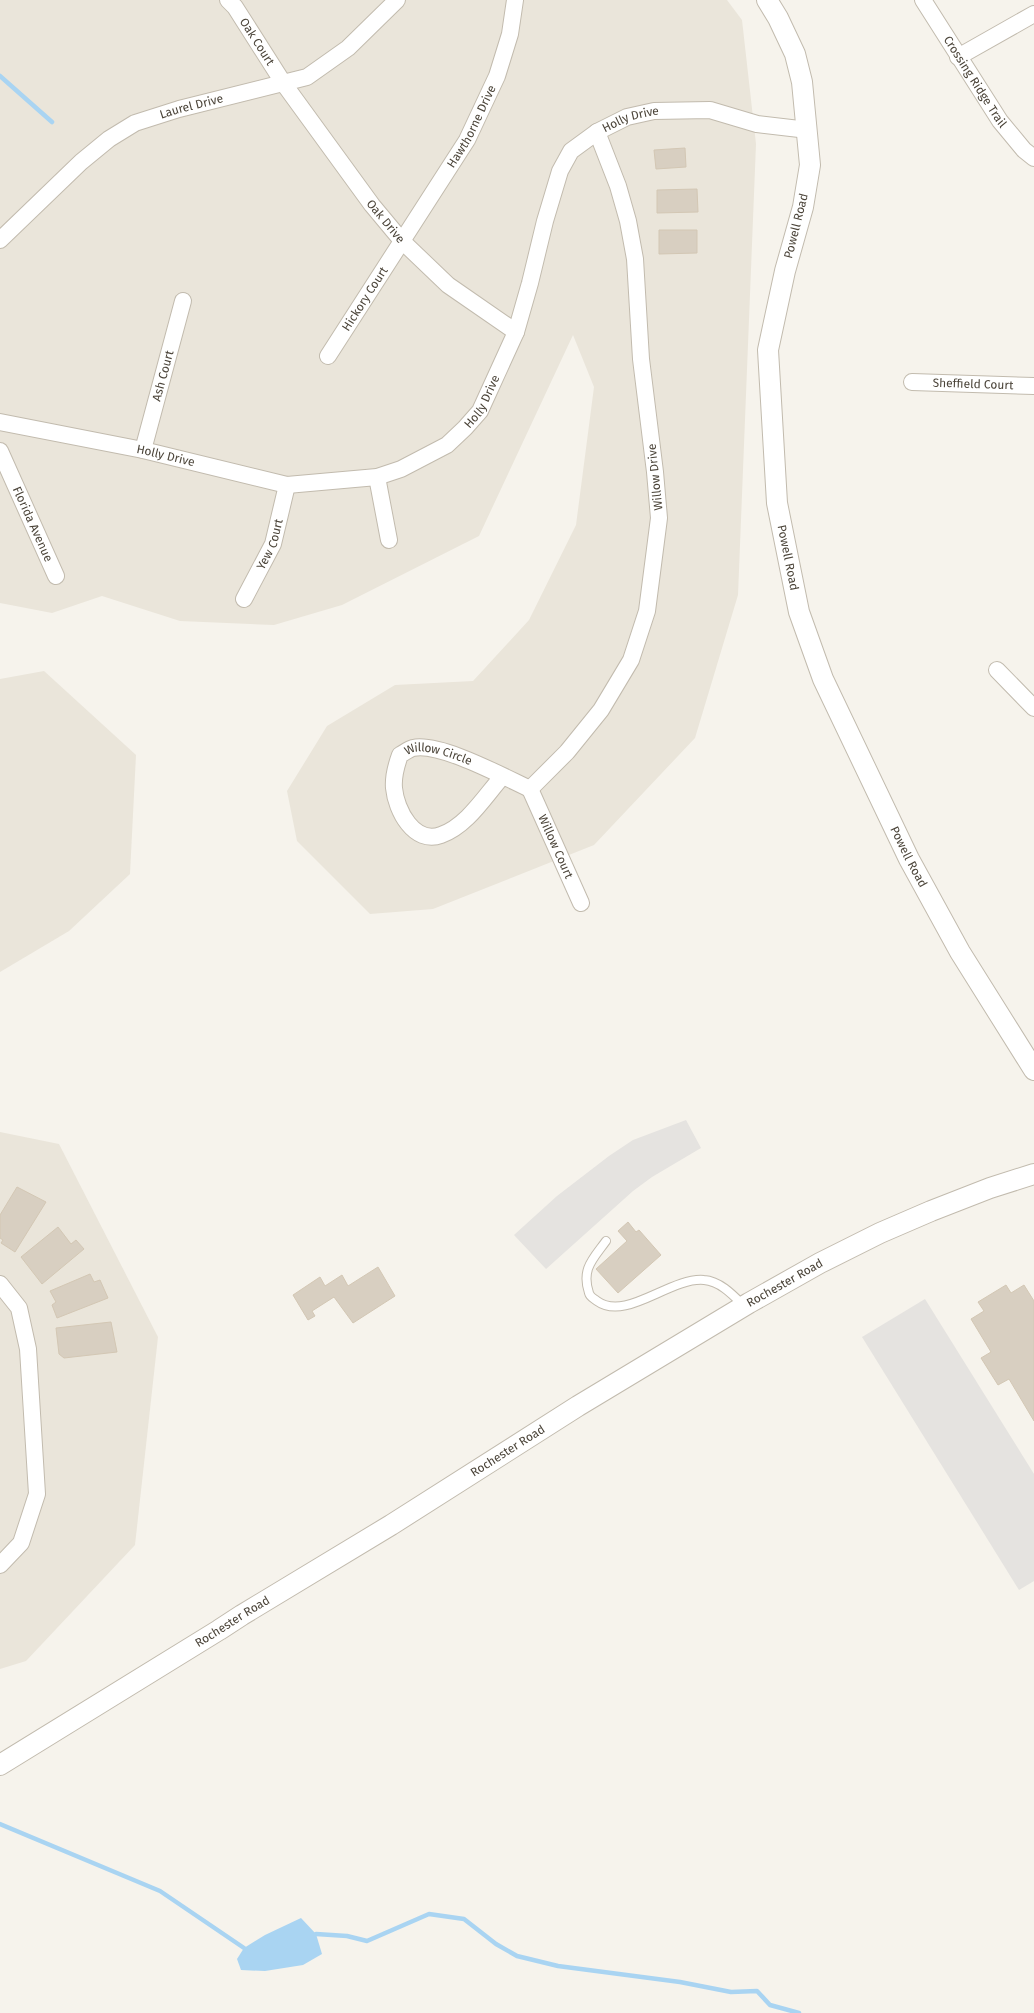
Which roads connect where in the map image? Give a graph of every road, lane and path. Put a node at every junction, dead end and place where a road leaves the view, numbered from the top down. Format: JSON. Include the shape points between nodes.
{"nodes":[{"id":1,"x":228,"y":0,"type":"edge"},
{"id":2,"x":397,"y":0,"type":"edge"},
{"id":3,"x":515,"y":0,"type":"edge"},
{"id":4,"x":767,"y":0,"type":"edge"},
{"id":5,"x":923,"y":0,"type":"edge"},
{"id":6,"x":1034,"y":14,"type":"edge"},
{"id":7,"x":958,"y":57,"type":"junction"},
{"id":8,"x":284,"y":84,"type":"junction"},
{"id":9,"x":808,"y":130,"type":"junction"},
{"id":10,"x":597,"y":132,"type":"junction"},
{"id":11,"x":1034,"y":158,"type":"edge"},
{"id":12,"x":0,"y":240,"type":"edge"},
{"id":13,"x":402,"y":241,"type":"junction"},
{"id":14,"x":183,"y":301,"type":"dead end"},
{"id":15,"x":516,"y":332,"type":"junction"},
{"id":16,"x":328,"y":356,"type":"dead end"},
{"id":17,"x":912,"y":382,"type":"dead end"},
{"id":18,"x":1034,"y":386,"type":"edge"},
{"id":19,"x":0,"y":422,"type":"edge"},
{"id":20,"x":143,"y":450,"type":"junction"},
{"id":21,"x":0,"y":451,"type":"edge"},
{"id":22,"x":377,"y":477,"type":"junction"},
{"id":23,"x":287,"y":485,"type":"junction"},
{"id":24,"x":389,"y":540,"type":"dead end"},
{"id":25,"x":56,"y":576,"type":"dead end"},
{"id":26,"x":244,"y":599,"type":"dead end"},
{"id":27,"x":997,"y":670,"type":"dead end"},
{"id":28,"x":1034,"y":708,"type":"edge"},
{"id":29,"x":502,"y":777,"type":"junction"},
{"id":30,"x":530,"y":789,"type":"junction"},
{"id":31,"x":581,"y":903,"type":"dead end"},
{"id":32,"x":1034,"y":1070,"type":"edge"},
{"id":33,"x":1034,"y":1174,"type":"edge"},
{"id":34,"x":606,"y":1241,"type":"dead end"},
{"id":35,"x":0,"y":1284,"type":"edge"},
{"id":36,"x":745,"y":1306,"type":"junction"},
{"id":37,"x":0,"y":1565,"type":"edge"},
{"id":38,"x":0,"y":1765,"type":"edge"}],
"edges":[{"from":1,"to":8,"type":"street","name":"Oak Court"},
{"from":2,"to":8,"type":"street","name":"Laurel Drive","via":[[348,48],[307,77]]},
{"from":3,"to":13,"type":"street","name":"Hawthorne Drive","via":[[510,34],[491,90],[467,140]]},
{"from":4,"to":9,"type":"street","name":"Powell Road","via":[[795,54],[802,82]]},
{"from":5,"to":7,"type":"street","name":"Crossing Ridge Trail"},
{"from":6,"to":7,"type":"street"},
{"from":7,"to":11,"type":"street","name":"Crossing Ridge Trail","via":[[1000,121]]},
{"from":8,"to":12,"type":"street","name":"Laurel Drive","via":[[179,109],[135,123],[109,138],[81,162]]},
{"from":8,"to":13,"type":"street","name":"Oak Drive","via":[[372,205]]},
{"from":9,"to":10,"type":"street","name":"Holly Drive","via":[[758,124],[710,110],[685,109],[654,111],[627,117]]},
{"from":9,"to":32,"type":"street","name":"Powell Road","via":[[810,165],[803,207],[785,271],[768,350],[777,502],[799,612],[823,679],[910,859],[960,952]]},
{"from":10,"to":15,"type":"street","name":"Holly Drive","via":[[571,151],[560,171]]},
{"from":10,"to":30,"type":"street","name":"Willow Drive","via":[[618,186],[636,259],[641,359],[659,518],[647,612],[631,660],[601,710],[567,752]]},
{"from":13,"to":15,"type":"street","name":"Oak Drive","via":[[448,285]]},
{"from":13,"to":16,"type":"street","name":"Hickory Court"},
{"from":14,"to":20,"type":"street","name":"Ash Court"},
{"from":15,"to":22,"type":"street","name":"Holly Drive","via":[[480,411],[465,428],[447,445],[401,469]]},
{"from":17,"to":18,"type":"street","name":"Sheffield Court"},
{"from":19,"to":20,"type":"street","name":"Holly Drive"},
{"from":20,"to":23,"type":"street","name":"Holly Drive"},
{"from":21,"to":25,"type":"street","name":"Florida Avenue"},
{"from":22,"to":23,"type":"street","name":"Holly Drive"},
{"from":22,"to":24,"type":"street"},
{"from":23,"to":26,"type":"street","name":"Yew Court","via":[[273,544]]},
{"from":27,"to":28,"type":"street"},
{"from":29,"to":29,"type":"street","name":"Willow Circle","via":[[446,752],[430,747],[413,748],[400,755],[395,771],[394,788],[397,803],[411,827],[430,837],[440,836],[466,819]]},
{"from":29,"to":30,"type":"street","name":"Willow Circle"},
{"from":30,"to":31,"type":"street","name":"Willow Court"},
{"from":33,"to":36,"type":"street","name":"Rochester Road","via":[[990,1188],[880,1233],[820,1263]]},
{"from":34,"to":36,"type":"lane","via":[[588,1265],[585,1282],[590,1296],[603,1305],[616,1308],[688,1280],[705,1280],[721,1286]]},
{"from":35,"to":37,"type":"street","via":[[19,1308],[28,1349],[37,1494],[21,1543]]},
{"from":36,"to":38,"type":"street","name":"Rochester Road","via":[[578,1406],[391,1525]]}]}
